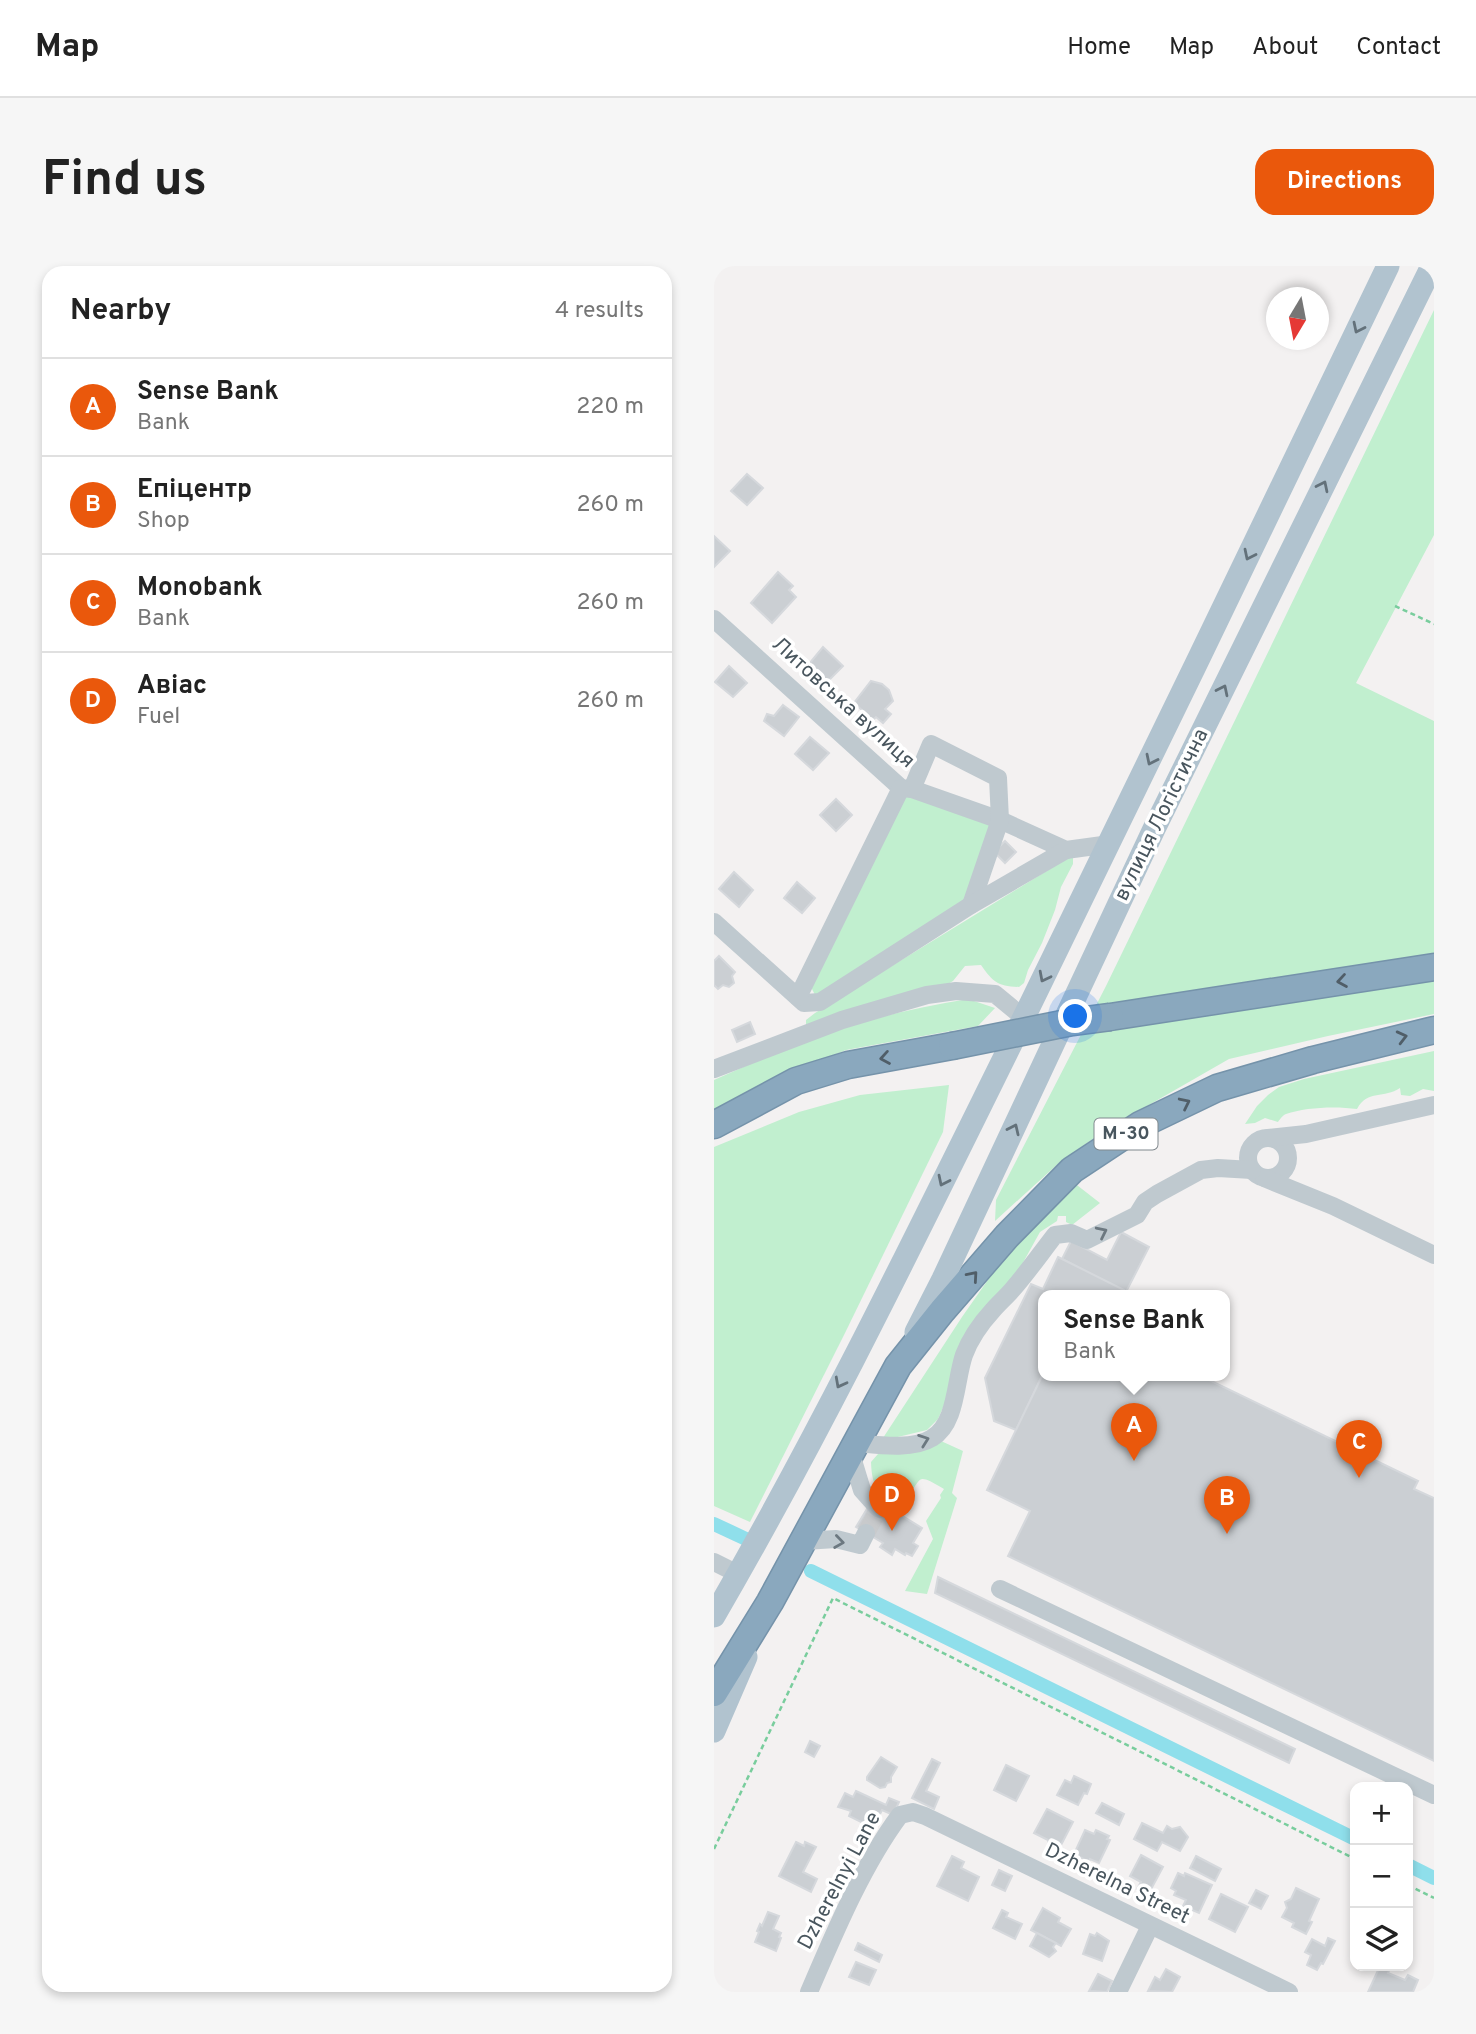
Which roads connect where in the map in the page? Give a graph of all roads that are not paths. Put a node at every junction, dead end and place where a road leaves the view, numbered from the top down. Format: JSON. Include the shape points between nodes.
{"nodes":[{"id":1,"x":1388,"y":266,"type":"edge"},
{"id":2,"x":1432,"y":266,"type":"edge"},
{"id":3,"x":714,"y":619,"type":"edge"},
{"id":4,"x":906,"y":789,"type":"junction"},
{"id":5,"x":1000,"y":820,"type":"junction"},
{"id":6,"x":1110,"y":844,"type":"junction"},
{"id":7,"x":1066,"y":850,"type":"junction"},
{"id":8,"x":971,"y":905,"type":"junction"},
{"id":9,"x":714,"y":922,"type":"edge"},
{"id":10,"x":1434,"y":967,"type":"edge"},
{"id":11,"x":798,"y":997,"type":"junction"},
{"id":12,"x":1024,"y":1018,"type":"junction"},
{"id":13,"x":1434,"y":1030,"type":"edge"},
{"id":14,"x":714,"y":1069,"type":"edge"},
{"id":15,"x":1434,"y":1105,"type":"edge"},
{"id":16,"x":714,"y":1125,"type":"edge"},
{"id":17,"x":1306,"y":1133,"type":"junction"},
{"id":18,"x":1268,"y":1138,"type":"junction"},
{"id":19,"x":1288,"y":1162,"type":"junction"},
{"id":20,"x":1258,"y":1174,"type":"junction"},
{"id":21,"x":1308,"y":1194,"type":"junction"},
{"id":22,"x":1434,"y":1255,"type":"edge"},
{"id":23,"x":898,"y":1366,"type":"junction"},
{"id":24,"x":854,"y":1448,"type":"junction"},
{"id":25,"x":879,"y":1509,"type":"dead end"},
{"id":26,"x":866,"y":1533,"type":"dead end"},
{"id":27,"x":805,"y":1539,"type":"junction"},
{"id":28,"x":714,"y":1562,"type":"edge"},
{"id":29,"x":738,"y":1574,"type":"junction"},
{"id":30,"x":1000,"y":1590,"type":"dead end"},
{"id":31,"x":770,"y":1602,"type":"junction"},
{"id":32,"x":714,"y":1616,"type":"edge"},
{"id":33,"x":714,"y":1693,"type":"edge"},
{"id":34,"x":714,"y":1731,"type":"edge"},
{"id":35,"x":1434,"y":1795,"type":"edge"},
{"id":36,"x":926,"y":1816,"type":"joint"},
{"id":37,"x":1150,"y":1926,"type":"junction"},
{"id":38,"x":809,"y":1992,"type":"edge"},
{"id":39,"x":1118,"y":1992,"type":"edge"},
{"id":40,"x":1289,"y":1992,"type":"edge"}],
"edges":[{"from":1,"to":6,"type":"main road","one_way":true},
{"from":23,"to":2,"type":"main road","name":"вулиця Логістична","one_way":true,"via":[[1154,829]]},
{"from":3,"to":4,"type":"street","name":"Литовська вулиця"},
{"from":4,"to":5,"type":"street","name":"Литовська вулиця"},
{"from":4,"to":5,"type":"street","via":[[931,744],[998,778]]},
{"from":4,"to":11,"type":"street"},
{"from":5,"to":7,"type":"street","name":"Литовська вулиця"},
{"from":5,"to":8,"type":"street"},
{"from":6,"to":7,"type":"street"},
{"from":6,"to":12,"type":"main road","one_way":true},
{"from":7,"to":8,"type":"street"},
{"from":8,"to":11,"type":"street","via":[[820,1002],[804,1003]]},
{"from":9,"to":11,"type":"street"},
{"from":10,"to":16,"type":"highway","one_way":true,"bridge":true,"via":[[1072,1022],[848,1065],[796,1081]]},
{"from":12,"to":14,"type":"street","via":[[995,994],[937,994],[842,1020]]},
{"from":12,"to":29,"type":"main road","one_way":true,"via":[[900,1268]]},
{"from":23,"to":13,"type":"highway","number":"М-30","one_way":true,"via":[[1007,1236],[1072,1170],[1140,1125],[1217,1088]]},
{"from":15,"to":17,"type":"street"},
{"from":17,"to":18,"type":"street"},
{"from":17,"to":19,"type":"street","via":[[1291,1149]]},
{"from":18,"to":19,"type":"street","via":[[1285,1146]]},
{"from":18,"to":20,"type":"street","via":[[1251,1146],[1248,1158]]},
{"from":19,"to":20,"type":"street","via":[[1278,1176]]},
{"from":19,"to":21,"type":"street","via":[[1289,1174]]},
{"from":20,"to":21,"type":"street"},
{"from":24,"to":20,"type":"street","one_way":true,"via":[[909,1445],[930,1440],[943,1429],[964,1354],[994,1309],[1055,1235],[1072,1233],[1087,1240],[1137,1215],[1145,1202],[1201,1170]]},
{"from":21,"to":22,"type":"street"},
{"from":23,"to":24,"type":"highway","number":"М-30"},
{"from":24,"to":25,"type":"street","via":[[862,1490]]},
{"from":24,"to":27,"type":"highway","number":"М-30"},
{"from":27,"to":26,"type":"street","one_way":true,"via":[[860,1545]]},
{"from":27,"to":31,"type":"highway","number":"М-30"},
{"from":28,"to":29,"type":"street"},
{"from":29,"to":32,"type":"main road"},
{"from":30,"to":35,"type":"street"},
{"from":31,"to":33,"type":"highway","number":"М-30"},
{"from":31,"to":34,"type":"main road"},
{"from":36,"to":37,"type":"street","name":"Dzherelna Street"},
{"from":36,"to":38,"type":"street","name":"Dzherelnyi Lane","via":[[900,1815],[889,1830],[844,1913]]},
{"from":37,"to":39,"type":"street"},
{"from":37,"to":40,"type":"street","name":"Dzherelna Street"}]}
